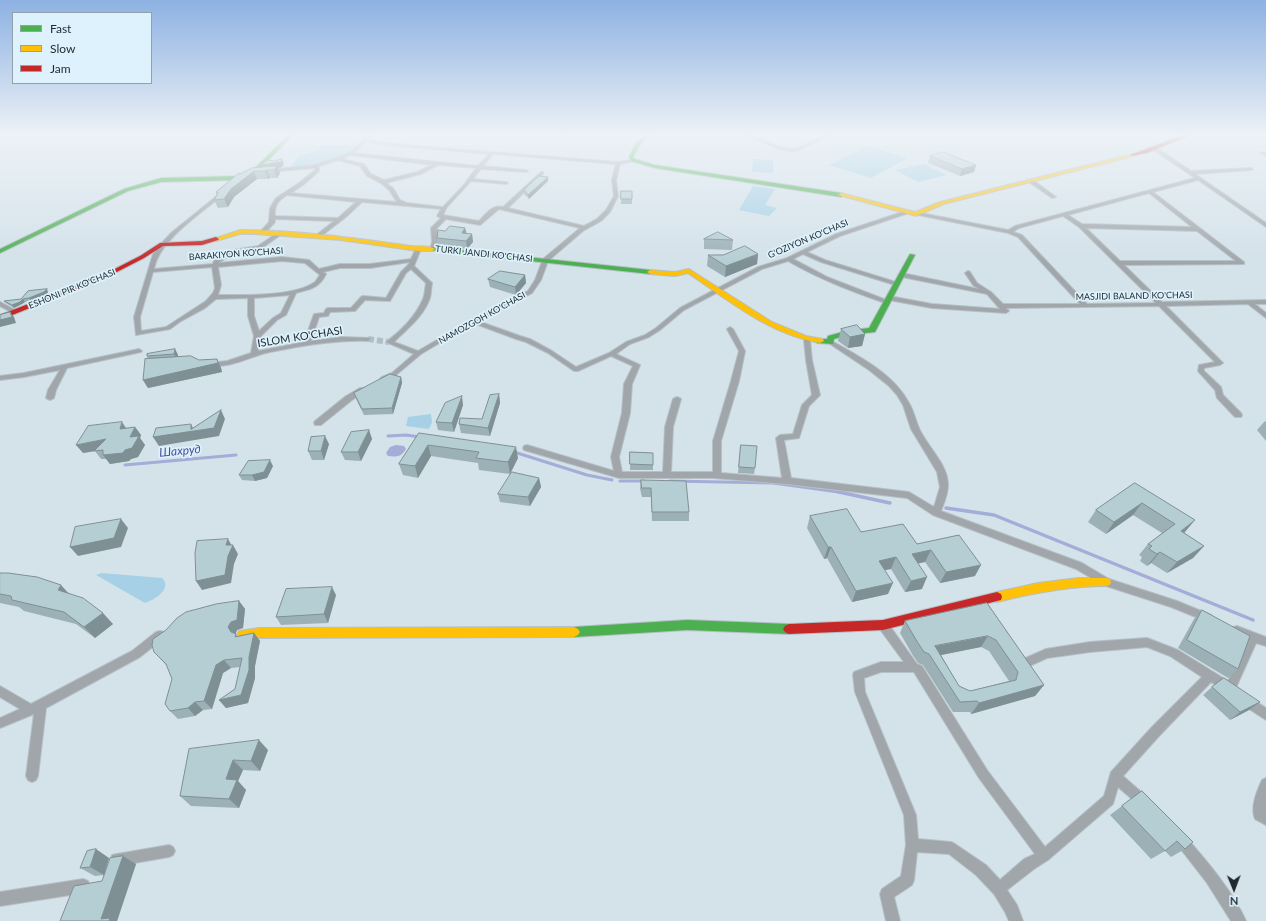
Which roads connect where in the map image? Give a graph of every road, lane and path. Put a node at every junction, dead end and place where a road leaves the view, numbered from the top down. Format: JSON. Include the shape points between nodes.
{"nodes":[{"id":1,"x":245,"y":177,"type":"edge"},
{"id":2,"x":308,"y":177,"type":"edge"},
{"id":3,"x":374,"y":177,"type":"edge"},
{"id":4,"x":403,"y":177,"type":"edge"},
{"id":5,"x":472,"y":177,"type":"edge"},
{"id":6,"x":537,"y":177,"type":"edge"},
{"id":7,"x":615,"y":177,"type":"edge"},
{"id":8,"x":727,"y":177,"type":"edge"},
{"id":9,"x":1046,"y":177,"type":"edge"},
{"id":10,"x":1194,"y":177,"type":"edge"},
{"id":11,"x":1197,"y":179,"type":"junction"},
{"id":12,"x":470,"y":180,"type":"junction"},
{"id":13,"x":1031,"y":181,"type":"junction"},
{"id":14,"x":383,"y":182,"type":"junction"},
{"id":15,"x":506,"y":183,"type":"dead end"},
{"id":16,"x":227,"y":188,"type":"edge"},
{"id":17,"x":1150,"y":192,"type":"junction"},
{"id":18,"x":287,"y":194,"type":"junction"},
{"id":19,"x":1054,"y":197,"type":"dead end"},
{"id":20,"x":360,"y":201,"type":"junction"},
{"id":21,"x":405,"y":204,"type":"junction"},
{"id":22,"x":442,"y":208,"type":"junction"},
{"id":23,"x":505,"y":208,"type":"junction"},
{"id":24,"x":907,"y":212,"type":"junction"},
{"id":25,"x":916,"y":214,"type":"junction"},
{"id":26,"x":1066,"y":215,"type":"junction"},
{"id":27,"x":272,"y":217,"type":"junction"},
{"id":28,"x":445,"y":217,"type":"junction"},
{"id":29,"x":339,"y":220,"type":"junction"},
{"id":30,"x":1266,"y":225,"type":"edge"},
{"id":31,"x":1081,"y":226,"type":"junction"},
{"id":32,"x":584,"y":228,"type":"junction"},
{"id":33,"x":1198,"y":229,"type":"junction"},
{"id":34,"x":263,"y":232,"type":"junction"},
{"id":35,"x":1008,"y":232,"type":"junction"},
{"id":36,"x":280,"y":233,"type":"junction"},
{"id":37,"x":318,"y":236,"type":"junction"},
{"id":38,"x":162,"y":244,"type":"junction"},
{"id":39,"x":433,"y":249,"type":"junction"},
{"id":40,"x":418,"y":250,"type":"junction"},
{"id":41,"x":0,"y":251,"type":"edge"},
{"id":42,"x":802,"y":252,"type":"junction"},
{"id":43,"x":912,"y":255,"type":"dead end"},
{"id":44,"x":789,"y":259,"type":"junction"},
{"id":45,"x":545,"y":260,"type":"junction"},
{"id":46,"x":412,"y":263,"type":"junction"},
{"id":47,"x":1119,"y":263,"type":"junction"},
{"id":48,"x":214,"y":265,"type":"junction"},
{"id":49,"x":151,"y":271,"type":"junction"},
{"id":50,"x":318,"y":272,"type":"junction"},
{"id":51,"x":968,"y":273,"type":"dead end"},
{"id":52,"x":902,"y":275,"type":"junction"},
{"id":53,"x":897,"y":284,"type":"junction"},
{"id":54,"x":719,"y":290,"type":"junction"},
{"id":55,"x":294,"y":292,"type":"junction"},
{"id":56,"x":989,"y":293,"type":"junction"},
{"id":57,"x":215,"y":297,"type":"junction"},
{"id":58,"x":251,"y":297,"type":"junction"},
{"id":59,"x":888,"y":300,"type":"junction"},
{"id":60,"x":1266,"y":302,"type":"edge"},
{"id":61,"x":1250,"y":303,"type":"junction"},
{"id":62,"x":0,"y":304,"type":"edge"},
{"id":63,"x":1160,"y":304,"type":"junction"},
{"id":64,"x":1002,"y":306,"type":"junction"},
{"id":65,"x":1085,"y":306,"type":"junction"},
{"id":66,"x":15,"y":312,"type":"junction"},
{"id":67,"x":1266,"y":316,"type":"edge"},
{"id":68,"x":0,"y":318,"type":"edge"},
{"id":69,"x":473,"y":322,"type":"junction"},
{"id":70,"x":730,"y":329,"type":"dead end"},
{"id":71,"x":257,"y":336,"type":"junction"},
{"id":72,"x":368,"y":339,"type":"tunnel mouth"},
{"id":73,"x":807,"y":340,"type":"junction"},
{"id":74,"x":830,"y":342,"type":"junction"},
{"id":75,"x":307,"y":344,"type":"junction"},
{"id":76,"x":139,"y":351,"type":"dead end"},
{"id":77,"x":419,"y":353,"type":"junction"},
{"id":78,"x":611,"y":354,"type":"junction"},
{"id":79,"x":254,"y":355,"type":"junction"},
{"id":80,"x":204,"y":362,"type":"edge"},
{"id":81,"x":65,"y":366,"type":"junction"},
{"id":82,"x":0,"y":378,"type":"edge"},
{"id":83,"x":50,"y":398,"type":"dead end"},
{"id":84,"x":677,"y":399,"type":"dead end"},
{"id":85,"x":1238,"y":415,"type":"dead end"},
{"id":86,"x":318,"y":423,"type":"dead end"},
{"id":87,"x":527,"y":448,"type":"dead end"},
{"id":88,"x":666,"y":474,"type":"junction"},
{"id":89,"x":619,"y":475,"type":"junction"},
{"id":90,"x":717,"y":476,"type":"junction"},
{"id":91,"x":787,"y":480,"type":"junction"},
{"id":92,"x":936,"y":513,"type":"junction"},
{"id":93,"x":1106,"y":582,"type":"junction"},
{"id":94,"x":883,"y":625,"type":"junction"},
{"id":95,"x":167,"y":630,"type":"edge"},
{"id":96,"x":242,"y":635,"type":"edge"},
{"id":97,"x":1254,"y":637,"type":"junction"},
{"id":98,"x":1266,"y":642,"type":"edge"},
{"id":99,"x":1025,"y":663,"type":"edge"},
{"id":100,"x":913,"y":667,"type":"junction"},
{"id":101,"x":1210,"y":676,"type":"junction"},
{"id":102,"x":1230,"y":688,"type":"junction"},
{"id":103,"x":0,"y":691,"type":"edge"},
{"id":104,"x":41,"y":705,"type":"junction"},
{"id":105,"x":31,"y":710,"type":"junction"},
{"id":106,"x":1266,"y":715,"type":"edge"},
{"id":107,"x":0,"y":722,"type":"edge"},
{"id":108,"x":32,"y":776,"type":"dead end"},
{"id":109,"x":1115,"y":776,"type":"junction"},
{"id":110,"x":1266,"y":784,"type":"edge"},
{"id":111,"x":1152,"y":810,"type":"edge"},
{"id":112,"x":1266,"y":819,"type":"edge"},
{"id":113,"x":1171,"y":830,"type":"edge"},
{"id":114,"x":912,"y":844,"type":"junction"},
{"id":115,"x":169,"y":851,"type":"dead end"},
{"id":116,"x":1044,"y":856,"type":"junction"},
{"id":117,"x":112,"y":874,"type":"edge"},
{"id":118,"x":94,"y":884,"type":"edge"},
{"id":119,"x":999,"y":889,"type":"junction"},
{"id":120,"x":0,"y":899,"type":"edge"},
{"id":121,"x":894,"y":921,"type":"edge"},
{"id":122,"x":1016,"y":921,"type":"edge"},
{"id":123,"x":1239,"y":921,"type":"edge"}],
"edges":[{"from":1,"to":41,"type":"street","via":[[236,181],[171,178],[126,190]]},
{"from":2,"to":18,"type":"street"},
{"from":3,"to":14,"type":"street"},
{"from":4,"to":14,"type":"street"},
{"from":5,"to":12,"type":"street"},
{"from":6,"to":23,"type":"street"},
{"from":7,"to":32,"type":"street","via":[[614,202],[599,220]]},
{"from":8,"to":24,"type":"street","via":[[853,196]]},
{"from":9,"to":13,"type":"street"},
{"from":10,"to":11,"type":"street"},
{"from":11,"to":17,"type":"street"},
{"from":11,"to":30,"type":"street"},
{"from":12,"to":15,"type":"street"},
{"from":12,"to":22,"type":"street"},
{"from":13,"to":19,"type":"street"},
{"from":13,"to":25,"type":"street","via":[[942,203]]},
{"from":14,"to":21,"type":"street","via":[[398,201]]},
{"from":16,"to":38,"type":"street"},
{"from":17,"to":26,"type":"street"},
{"from":17,"to":33,"type":"street"},
{"from":18,"to":20,"type":"street"},
{"from":18,"to":27,"type":"street","via":[[274,204]]},
{"from":20,"to":21,"type":"street"},
{"from":20,"to":29,"type":"street"},
{"from":21,"to":22,"type":"street"},
{"from":22,"to":28,"type":"street","via":[[440,216]]},
{"from":23,"to":28,"type":"street","via":[[495,208],[480,223]]},
{"from":23,"to":32,"type":"street"},
{"from":24,"to":25,"type":"street"},
{"from":24,"to":42,"type":"street","name":"G'OZIYON KO'CHASI","via":[[838,235]]},
{"from":25,"to":35,"type":"street"},
{"from":26,"to":31,"type":"street"},
{"from":26,"to":35,"type":"street","via":[[1017,227]]},
{"from":27,"to":29,"type":"street"},
{"from":27,"to":34,"type":"street","via":[[272,222]]},
{"from":28,"to":39,"type":"street","via":[[434,228]]},
{"from":29,"to":37,"type":"street"},
{"from":31,"to":33,"type":"street"},
{"from":31,"to":47,"type":"street"},
{"from":32,"to":45,"type":"street"},
{"from":33,"to":47,"type":"street","via":[[1242,263]]},
{"from":34,"to":36,"type":"street","name":"TURKI JANDI KO'CHASI"},
{"from":34,"to":38,"type":"street","name":"TURKI JANDI KO'CHASI","via":[[240,232],[202,243]]},
{"from":35,"to":65,"type":"street","via":[[1020,236]]},
{"from":36,"to":37,"type":"street","name":"TURKI JANDI KO'CHASI"},
{"from":36,"to":48,"type":"street","via":[[260,247],[224,255]]},
{"from":37,"to":40,"type":"street","name":"TURKI JANDI KO'CHASI"},
{"from":38,"to":49,"type":"street","via":[[151,265]]},
{"from":38,"to":66,"type":"street","name":"ESHONI PIR KO'CHASI","via":[[108,275]]},
{"from":39,"to":40,"type":"street","name":"TURKI JANDI KO'CHASI"},
{"from":39,"to":45,"type":"street","name":"TURKI JANDI KO'CHASI"},
{"from":40,"to":46,"type":"street"},
{"from":42,"to":44,"type":"street","name":"G'OZIYON KO'CHASI"},
{"from":42,"to":53,"type":"street"},
{"from":43,"to":52,"type":"street"},
{"from":44,"to":54,"type":"street","name":"G'OZIYON KO'CHASI","via":[[760,268]]},
{"from":44,"to":59,"type":"street","via":[[832,282]]},
{"from":45,"to":54,"type":"street","name":"TURKI JANDI KO'CHASI","via":[[667,274],[689,271]]},
{"from":45,"to":69,"type":"street","name":"NAMOZGOH KO'CHASI","via":[[538,280],[530,292]]},
{"from":46,"to":50,"type":"street","via":[[340,266]]},
{"from":46,"to":75,"type":"street","via":[[388,300],[363,298],[353,310],[328,310],[326,314],[316,315]]},
{"from":46,"to":77,"type":"street","via":[[429,283],[427,298],[410,323],[390,342]]},
{"from":47,"to":63,"type":"street"},
{"from":48,"to":49,"type":"street","name":"BARAKIYON KO'CHASI"},
{"from":48,"to":50,"type":"street","name":"BARAKIYON KO'CHASI","via":[[305,260]]},
{"from":48,"to":57,"type":"street","via":[[218,280]]},
{"from":49,"to":57,"type":"street","via":[[137,317],[138,334],[170,327]]},
{"from":50,"to":55,"type":"street","via":[[323,274],[320,280]]},
{"from":51,"to":56,"type":"street","via":[[975,284]]},
{"from":52,"to":53,"type":"street"},
{"from":52,"to":56,"type":"street"},
{"from":53,"to":59,"type":"street"},
{"from":54,"to":73,"type":"street","via":[[766,321]]},
{"from":54,"to":78,"type":"street","name":"G'OZIYON KO'CHASI","via":[[682,310],[647,336],[628,343]]},
{"from":55,"to":58,"type":"street"},
{"from":55,"to":71,"type":"street","name":"ISLOM KO'CHASI","via":[[284,314]]},
{"from":56,"to":64,"type":"street"},
{"from":57,"to":58,"type":"street"},
{"from":58,"to":71,"type":"street","name":"ISLOM KO'CHASI","via":[[250,316]]},
{"from":59,"to":64,"type":"street","via":[[1006,311]]},
{"from":59,"to":74,"type":"street","via":[[872,330],[846,333],[831,338]]},
{"from":60,"to":61,"type":"street","name":"MASJIDI BALAND KO'CHASI"},
{"from":61,"to":63,"type":"street","name":"MASJIDI BALAND KO'CHASI"},
{"from":61,"to":67,"type":"street"},
{"from":62,"to":66,"type":"street"},
{"from":63,"to":65,"type":"street","name":"MASJIDI BALAND KO'CHASI"},
{"from":63,"to":85,"type":"street","via":[[1220,363],[1201,366],[1201,371]]},
{"from":64,"to":65,"type":"street","name":"MASJIDI BALAND KO'CHASI"},
{"from":66,"to":68,"type":"street","name":"ESHONI PIR KO'CHASI"},
{"from":69,"to":77,"type":"street","name":"NAMOZGOH KO'CHASI"},
{"from":69,"to":78,"type":"street","name":"G'OZIYON KO'CHASI","via":[[528,340],[576,370]]},
{"from":70,"to":90,"type":"street","via":[[742,351],[717,441]]},
{"from":71,"to":79,"type":"street","name":"ISLOM KO'CHASI"},
{"from":72,"to":75,"type":"street","name":"ISLOM KO'CHASI"},
{"from":73,"to":74,"type":"street"},
{"from":73,"to":91,"type":"street","via":[[816,395],[806,406],[796,436],[780,438]]},
{"from":74,"to":92,"type":"street","via":[[880,376],[906,402],[919,436],[943,474],[944,483]]},
{"from":75,"to":79,"type":"street","name":"ISLOM KO'CHASI"},
{"from":76,"to":81,"type":"street"},
{"from":77,"to":86,"type":"street","name":"NAMOZGOH KO'CHASI","via":[[394,374],[349,398]]},
{"from":78,"to":89,"type":"street","via":[[637,365],[628,384],[626,413],[615,457]]},
{"from":79,"to":80,"type":"street","via":[[219,365]]},
{"from":81,"to":82,"type":"street"},
{"from":81,"to":83,"type":"street"},
{"from":84,"to":88,"type":"street","via":[[668,427]]},
{"from":87,"to":89,"type":"street"},
{"from":88,"to":89,"type":"street"},
{"from":88,"to":90,"type":"street"},
{"from":90,"to":91,"type":"street"},
{"from":91,"to":92,"type":"street","via":[[910,495]]},
{"from":92,"to":93,"type":"street","via":[[1079,566]]},
{"from":93,"to":94,"type":"street","via":[[1087,581],[1032,588]]},
{"from":93,"to":97,"type":"street","via":[[1174,604]]},
{"from":94,"to":96,"type":"street","via":[[785,629],[687,625],[496,634]]},
{"from":94,"to":100,"type":"street"},
{"from":95,"to":104,"type":"street","via":[[136,654]]},
{"from":97,"to":98,"type":"street"},
{"from":97,"to":102,"type":"street"},
{"from":99,"to":101,"type":"street","via":[[1046,654],[1147,642],[1174,654]]},
{"from":100,"to":114,"type":"street","via":[[881,667],[858,675],[860,692],[910,815]]},
{"from":100,"to":116,"type":"street","via":[[918,669],[983,774]]},
{"from":101,"to":102,"type":"street"},
{"from":101,"to":109,"type":"street"},
{"from":102,"to":106,"type":"street"},
{"from":103,"to":105,"type":"street"},
{"from":104,"to":105,"type":"street"},
{"from":104,"to":108,"type":"street"},
{"from":105,"to":107,"type":"street"},
{"from":109,"to":111,"type":"street"},
{"from":109,"to":116,"type":"street","via":[[1109,800]]},
{"from":110,"to":112,"type":"street","via":[[1261,796],[1259,815]]},
{"from":113,"to":123,"type":"street","via":[[1200,863]]},
{"from":114,"to":119,"type":"street","via":[[951,848],[981,870]]},
{"from":114,"to":121,"type":"street","via":[[907,880],[887,894]]},
{"from":115,"to":117,"type":"street","via":[[117,859]]},
{"from":116,"to":119,"type":"street","via":[[1029,864]]},
{"from":118,"to":120,"type":"street"},
{"from":119,"to":122,"type":"street"}]}
